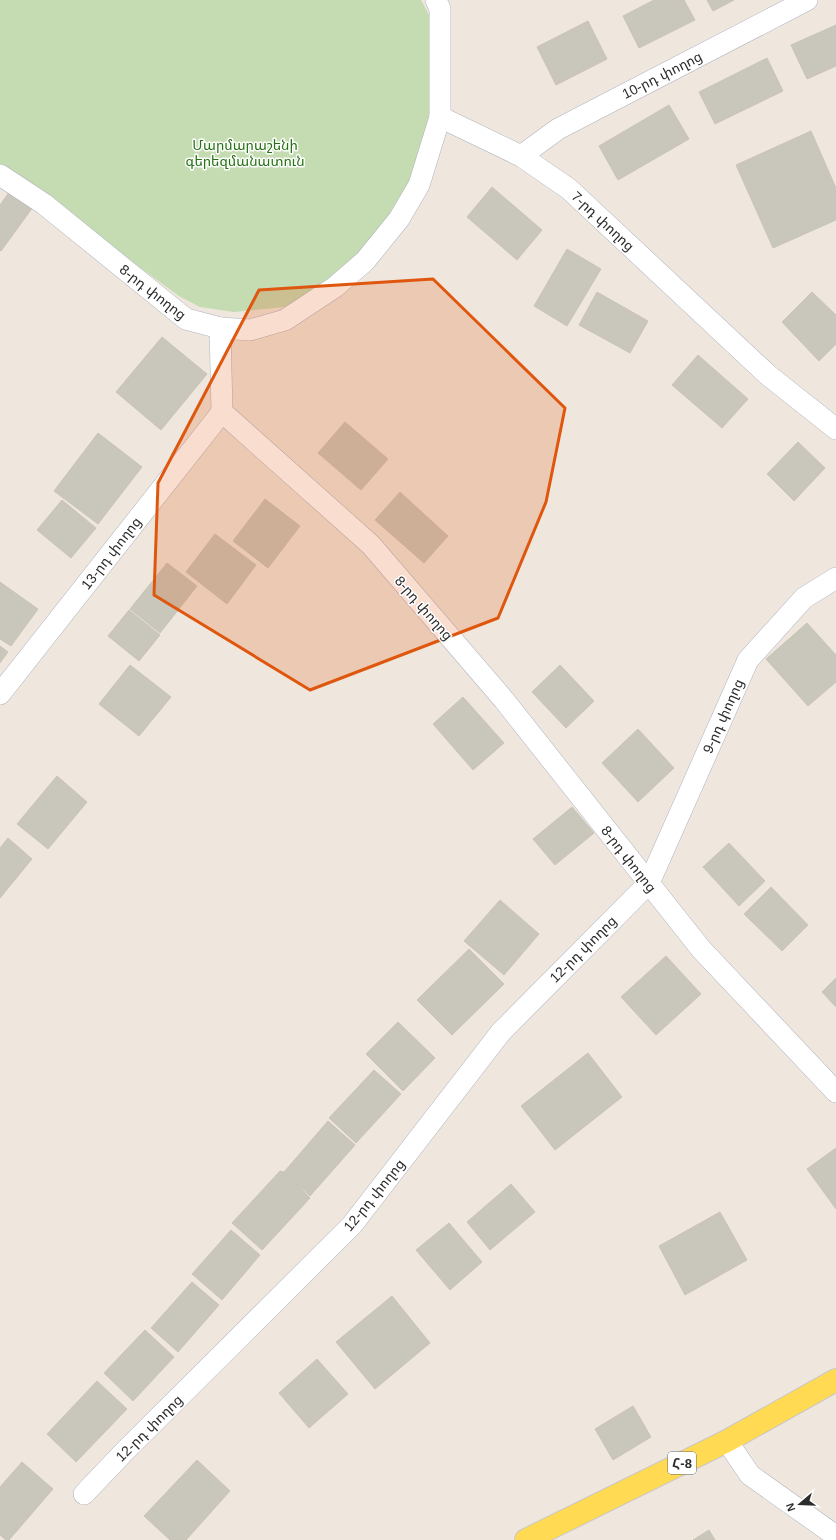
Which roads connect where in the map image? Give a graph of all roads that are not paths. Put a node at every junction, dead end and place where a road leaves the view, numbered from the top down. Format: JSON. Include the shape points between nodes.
{"nodes":[{"id":1,"x":436,"y":0,"type":"edge"},
{"id":2,"x":807,"y":0,"type":"edge"},
{"id":3,"x":440,"y":117,"type":"junction"},
{"id":4,"x":521,"y":156,"type":"junction"},
{"id":5,"x":0,"y":175,"type":"edge"},
{"id":6,"x":220,"y":328,"type":"junction"},
{"id":7,"x":222,"y":412,"type":"junction"},
{"id":8,"x":836,"y":428,"type":"edge"},
{"id":9,"x":836,"y":578,"type":"edge"},
{"id":10,"x":0,"y":694,"type":"edge"},
{"id":11,"x":649,"y":883,"type":"junction"},
{"id":12,"x":836,"y":1092,"type":"edge"},
{"id":13,"x":836,"y":1380,"type":"edge"},
{"id":14,"x":727,"y":1440,"type":"junction"},
{"id":15,"x":84,"y":1494,"type":"dead end"},
{"id":16,"x":836,"y":1536,"type":"edge"},
{"id":17,"x":526,"y":1540,"type":"edge"}],
"edges":[{"from":1,"to":3,"type":"street","via":[[440,9]]},
{"from":2,"to":4,"type":"street","name":"10-րդ փողոց","via":[[558,129]]},
{"from":3,"to":4,"type":"street","name":"7-րդ փողոց"},
{"from":3,"to":6,"type":"street","name":"8-րդ փողոց","via":[[419,185],[399,219],[365,261],[335,287],[285,320],[250,330]]},
{"from":4,"to":8,"type":"street","name":"7-րդ փողոց","via":[[569,189],[768,375]]},
{"from":5,"to":6,"type":"street","name":"8-րդ փողոց","via":[[44,204],[186,319]]},
{"from":6,"to":7,"type":"street"},
{"from":7,"to":10,"type":"street","name":"13-րդ փողոց"},
{"from":7,"to":11,"type":"street","name":"8-րդ փողոց","via":[[371,545],[504,700]]},
{"from":9,"to":11,"type":"street","name":"9-րդ փողոց","via":[[804,598],[748,660]]},
{"from":11,"to":12,"type":"street","name":"8-րդ փողոց","via":[[701,949]]},
{"from":11,"to":15,"type":"street","name":"12-րդ փողոց","via":[[501,1032],[352,1225]]},
{"from":13,"to":14,"type":"main road","number":"Հ-8"},
{"from":14,"to":16,"type":"street","via":[[750,1475]]},
{"from":14,"to":17,"type":"main road","number":"Հ-8"}]}
